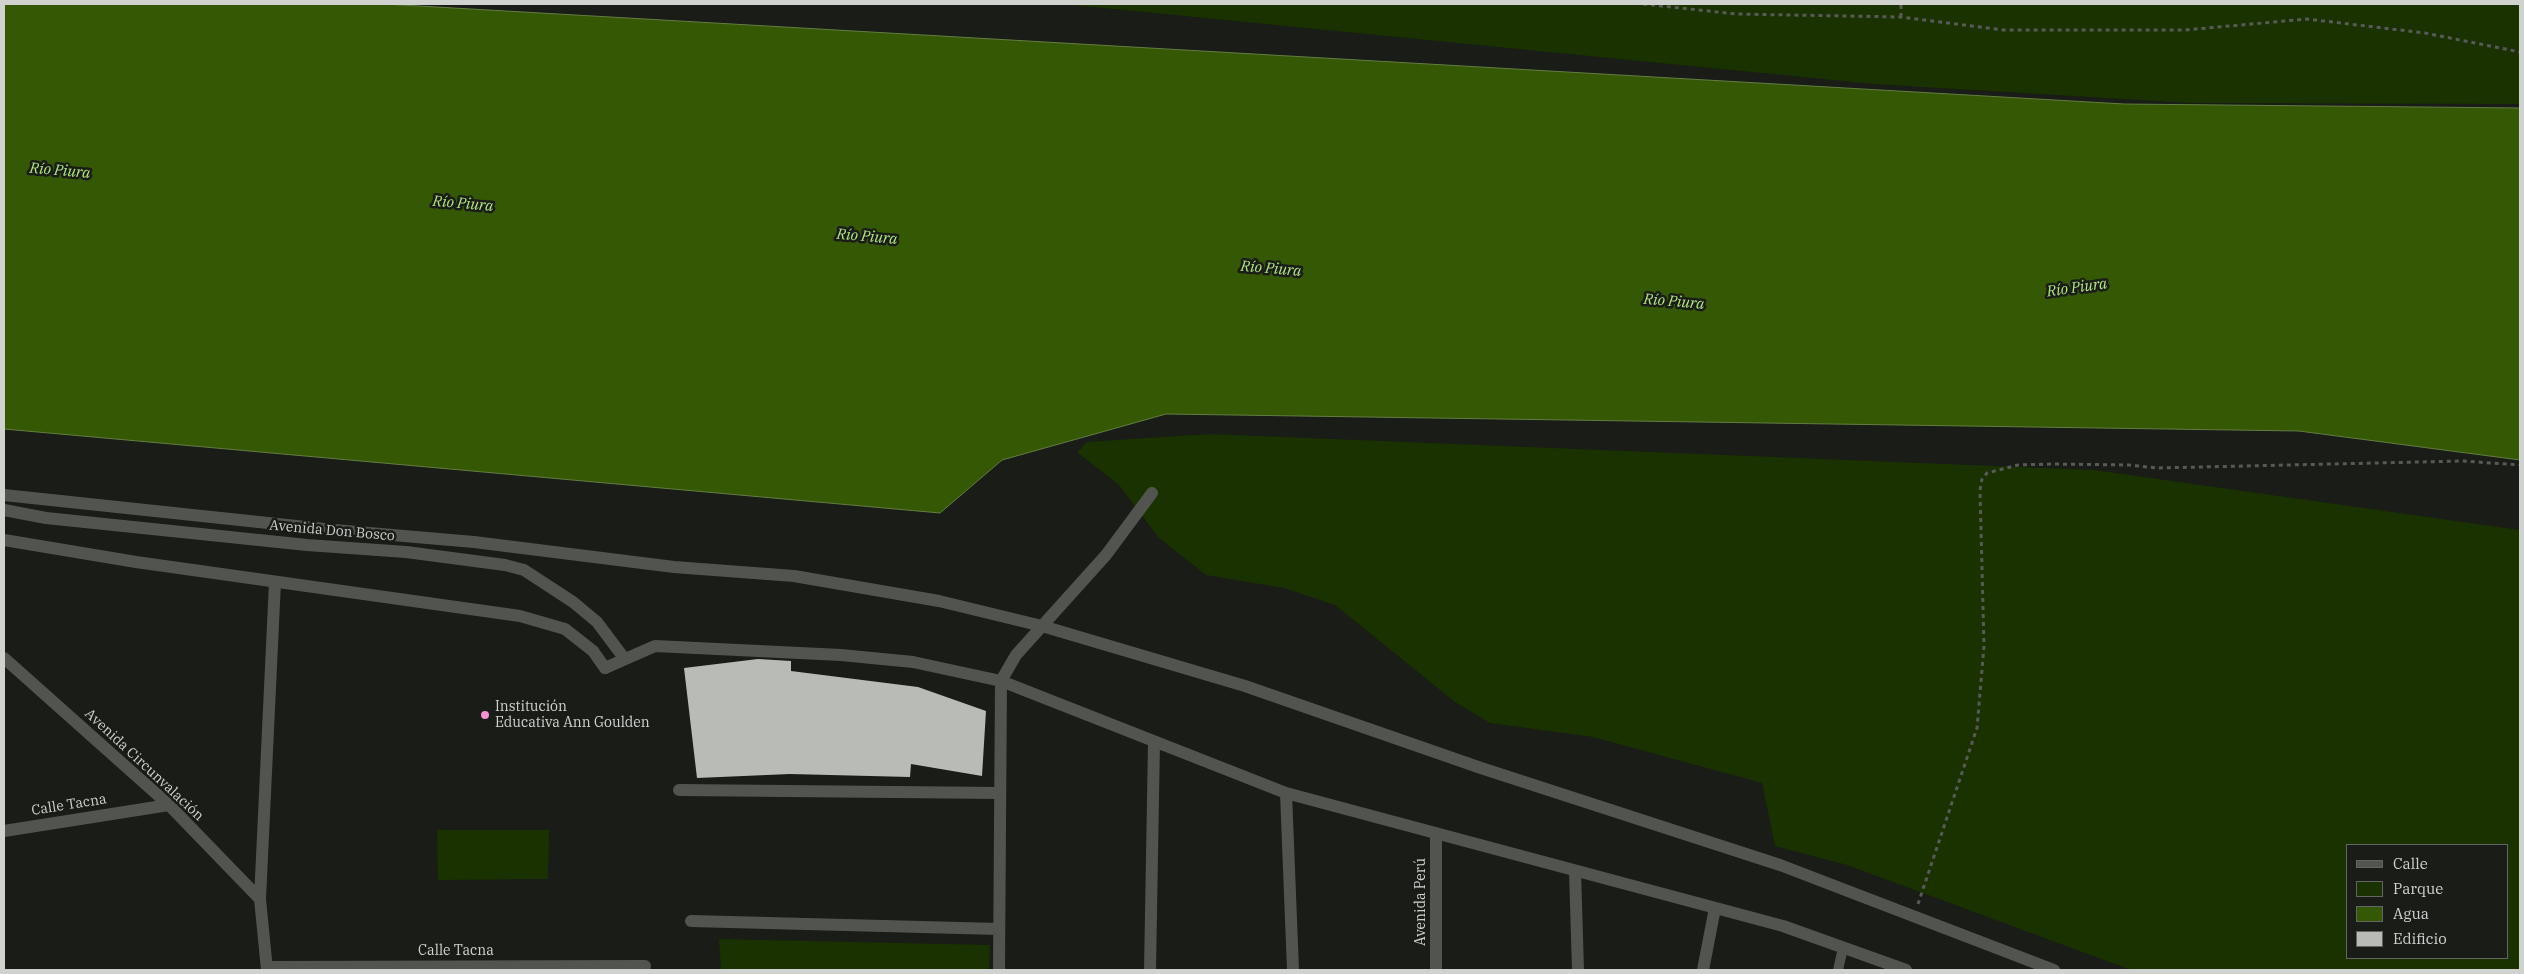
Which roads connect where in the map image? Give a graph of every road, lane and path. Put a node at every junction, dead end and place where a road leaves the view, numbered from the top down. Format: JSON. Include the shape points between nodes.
{"nodes":[{"id":1,"x":1643,"y":4,"type":"edge"},
{"id":2,"x":1901,"y":4,"type":"edge"},
{"id":3,"x":1901,"y":18,"type":"junction"},
{"id":4,"x":2520,"y":52,"type":"edge"},
{"id":5,"x":2520,"y":465,"type":"edge"},
{"id":6,"x":1152,"y":493,"type":"dead end"},
{"id":7,"x":4,"y":495,"type":"edge"},
{"id":8,"x":4,"y":510,"type":"edge"},
{"id":9,"x":4,"y":540,"type":"edge"},
{"id":10,"x":275,"y":582,"type":"junction"},
{"id":11,"x":1042,"y":626,"type":"junction"},
{"id":12,"x":4,"y":658,"type":"edge"},
{"id":13,"x":624,"y":658,"type":"junction"},
{"id":14,"x":1001,"y":681,"type":"junction"},
{"id":15,"x":1154,"y":742,"type":"junction"},
{"id":16,"x":679,"y":790,"type":"dead end"},
{"id":17,"x":1000,"y":793,"type":"junction"},
{"id":18,"x":1286,"y":793,"type":"junction"},
{"id":19,"x":169,"y":805,"type":"junction"},
{"id":20,"x":4,"y":831,"type":"edge"},
{"id":21,"x":1436,"y":833,"type":"junction"},
{"id":22,"x":1575,"y":870,"type":"junction"},
{"id":23,"x":260,"y":899,"type":"junction"},
{"id":24,"x":1715,"y":908,"type":"junction"},
{"id":25,"x":1914,"y":916,"type":"junction"},
{"id":26,"x":691,"y":921,"type":"dead end"},
{"id":27,"x":999,"y":929,"type":"junction"},
{"id":28,"x":1843,"y":948,"type":"junction"},
{"id":29,"x":645,"y":966,"type":"dead end"},
{"id":30,"x":267,"y":968,"type":"edge"},
{"id":31,"x":999,"y":970,"type":"edge"},
{"id":32,"x":1150,"y":970,"type":"edge"},
{"id":33,"x":1293,"y":970,"type":"edge"},
{"id":34,"x":1436,"y":970,"type":"edge"},
{"id":35,"x":1578,"y":970,"type":"edge"},
{"id":36,"x":1703,"y":970,"type":"edge"},
{"id":37,"x":1838,"y":970,"type":"edge"},
{"id":38,"x":1906,"y":970,"type":"edge"},
{"id":39,"x":2054,"y":970,"type":"edge"}],
"edges":[{"from":1,"to":3,"type":"path","via":[[1736,14]]},
{"from":2,"to":3,"type":"path"},
{"from":3,"to":4,"type":"path","via":[[2003,30],[2185,30],[2307,19],[2425,33]]},
{"from":5,"to":25,"type":"path","via":[[2463,461],[2156,468],[2052,464],[2018,465],[1987,473],[1980,490],[1984,646],[1977,728]]},
{"from":6,"to":11,"type":"street","via":[[1106,556]]},
{"from":7,"to":11,"type":"street","via":[[474,542],[674,567],[794,576],[939,601]]},
{"from":8,"to":13,"type":"street","name":"Avenida Don Bosco","via":[[46,518],[505,564],[524,570],[573,602],[597,622]]},
{"from":9,"to":10,"type":"street"},
{"from":10,"to":13,"type":"street","via":[[520,616],[550,623],[576,636],[593,651],[605,668]]},
{"from":10,"to":23,"type":"street"},
{"from":11,"to":14,"type":"street","via":[[1016,655]]},
{"from":11,"to":25,"type":"street","via":[[1245,686],[1481,768],[1780,865]]},
{"from":12,"to":19,"type":"street","name":"Avenida Circunvalación"},
{"from":13,"to":14,"type":"street","via":[[655,646],[841,655],[913,662]]},
{"from":14,"to":15,"type":"street"},
{"from":14,"to":17,"type":"street"},
{"from":15,"to":18,"type":"street"},
{"from":15,"to":32,"type":"street"},
{"from":16,"to":17,"type":"street"},
{"from":17,"to":27,"type":"street"},
{"from":18,"to":21,"type":"street"},
{"from":18,"to":33,"type":"street"},
{"from":19,"to":20,"type":"street","name":"Calle Tacna"},
{"from":19,"to":23,"type":"street","name":"Avenida Circunvalación"},
{"from":21,"to":22,"type":"street"},
{"from":21,"to":34,"type":"street","name":"Avenida Perú"},
{"from":22,"to":24,"type":"street"},
{"from":22,"to":35,"type":"street"},
{"from":23,"to":30,"type":"street"},
{"from":24,"to":28,"type":"street","via":[[1783,926]]},
{"from":24,"to":36,"type":"street"},
{"from":25,"to":39,"type":"street"},
{"from":26,"to":27,"type":"street"},
{"from":27,"to":31,"type":"street"},
{"from":28,"to":37,"type":"lane"},
{"from":28,"to":38,"type":"street"},
{"from":29,"to":30,"type":"street","name":"Calle Tacna"}]}
